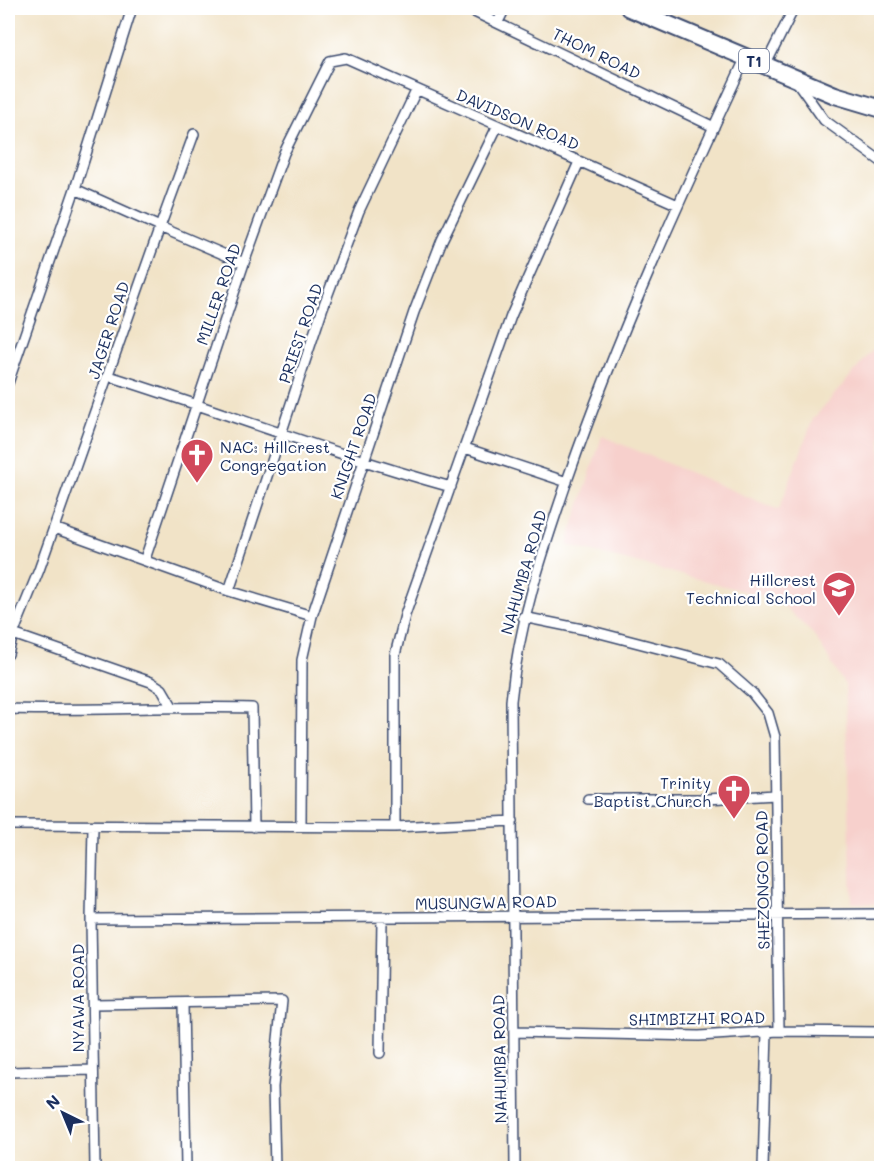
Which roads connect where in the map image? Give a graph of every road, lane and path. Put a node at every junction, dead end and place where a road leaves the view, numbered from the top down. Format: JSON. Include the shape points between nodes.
{"nodes":[{"id":1,"x":132,"y":8,"type":"edge"},
{"id":2,"x":466,"y":8,"type":"edge"},
{"id":3,"x":505,"y":8,"type":"edge"},
{"id":4,"x":629,"y":8,"type":"edge"},
{"id":5,"x":794,"y":8,"type":"edge"},
{"id":6,"x":498,"y":22,"type":"junction"},
{"id":7,"x":746,"y":57,"type":"junction"},
{"id":8,"x":346,"y":58,"type":"joint"},
{"id":9,"x":765,"y":66,"type":"junction"},
{"id":10,"x":794,"y":78,"type":"junction"},
{"id":11,"x":416,"y":91,"type":"junction"},
{"id":12,"x":882,"y":109,"type":"edge"},
{"id":13,"x":497,"y":127,"type":"junction"},
{"id":14,"x":714,"y":127,"type":"junction"},
{"id":15,"x":194,"y":134,"type":"dead end"},
{"id":16,"x":579,"y":162,"type":"junction"},
{"id":17,"x":882,"y":162,"type":"edge"},
{"id":18,"x":75,"y":189,"type":"junction"},
{"id":19,"x":678,"y":205,"type":"junction"},
{"id":20,"x":160,"y":227,"type":"junction"},
{"id":21,"x":244,"y":263,"type":"junction"},
{"id":22,"x":109,"y":376,"type":"junction"},
{"id":23,"x":8,"y":383,"type":"edge"},
{"id":24,"x":197,"y":403,"type":"junction"},
{"id":25,"x":282,"y":433,"type":"junction"},
{"id":26,"x":465,"y":448,"type":"junction"},
{"id":27,"x":365,"y":463,"type":"junction"},
{"id":28,"x":567,"y":482,"type":"junction"},
{"id":29,"x":451,"y":487,"type":"junction"},
{"id":30,"x":54,"y":528,"type":"junction"},
{"id":31,"x":145,"y":559,"type":"junction"},
{"id":32,"x":229,"y":591,"type":"junction"},
{"id":33,"x":312,"y":616,"type":"junction"},
{"id":34,"x":523,"y":617,"type":"junction"},
{"id":35,"x":13,"y":634,"type":"junction"},
{"id":36,"x":8,"y":654,"type":"edge"},
{"id":37,"x":172,"y":706,"type":"junction"},
{"id":38,"x":8,"y":709,"type":"edge"},
{"id":39,"x":775,"y":795,"type":"junction"},
{"id":40,"x":588,"y":799,"type":"dead end"},
{"id":41,"x":513,"y":821,"type":"junction"},
{"id":42,"x":8,"y":825,"type":"edge"},
{"id":43,"x":254,"y":826,"type":"junction"},
{"id":44,"x":301,"y":826,"type":"junction"},
{"id":45,"x":93,"y":827,"type":"junction"},
{"id":46,"x":395,"y":827,"type":"junction"},
{"id":47,"x":778,"y":915,"type":"junction"},
{"id":48,"x":882,"y":915,"type":"edge"},
{"id":49,"x":512,"y":917,"type":"junction"},
{"id":50,"x":382,"y":918,"type":"junction"},
{"id":51,"x":91,"y":919,"type":"junction"},
{"id":52,"x":94,"y":1004,"type":"junction"},
{"id":53,"x":183,"y":1004,"type":"junction"},
{"id":54,"x":779,"y":1031,"type":"junction"},
{"id":55,"x":514,"y":1032,"type":"junction"},
{"id":56,"x":767,"y":1032,"type":"junction"},
{"id":57,"x":882,"y":1032,"type":"edge"},
{"id":58,"x":380,"y":1053,"type":"dead end"},
{"id":59,"x":93,"y":1070,"type":"junction"},
{"id":60,"x":8,"y":1072,"type":"edge"},
{"id":61,"x":95,"y":1168,"type":"edge"},
{"id":62,"x":186,"y":1168,"type":"edge"},
{"id":63,"x":275,"y":1168,"type":"edge"},
{"id":64,"x":515,"y":1168,"type":"edge"},
{"id":65,"x":763,"y":1168,"type":"edge"}],
"edges":[{"from":1,"to":18,"type":"street"},
{"from":2,"to":6,"type":"street","name":"THOM ROAD"},
{"from":3,"to":6,"type":"street"},
{"from":4,"to":7,"type":"highway","number":"T1"},
{"from":5,"to":9,"type":"street"},
{"from":6,"to":14,"type":"street","name":"THOM ROAD"},
{"from":7,"to":9,"type":"highway","number":"T1"},
{"from":7,"to":14,"type":"street","name":"NAHUMBA ROAD"},
{"from":8,"to":11,"type":"street","name":"DAVIDSON ROAD"},
{"from":8,"to":21,"type":"street","name":"MILLER ROAD","via":[[338,57],[326,67],[284,153]]},
{"from":9,"to":10,"type":"highway","number":"T1"},
{"from":10,"to":12,"type":"highway","number":"T1"},
{"from":10,"to":17,"type":"street","via":[[824,120]]},
{"from":11,"to":13,"type":"street","name":"DAVIDSON ROAD"},
{"from":11,"to":25,"type":"street","name":"PRIEST ROAD","via":[[359,211]]},
{"from":13,"to":16,"type":"street","name":"DAVIDSON ROAD"},
{"from":13,"to":27,"type":"street","name":"KNIGHT ROAD","via":[[442,240]]},
{"from":14,"to":19,"type":"street","name":"NAHUMBA ROAD"},
{"from":15,"to":20,"type":"street","name":"JAGER ROAD"},
{"from":16,"to":19,"type":"street","name":"DAVIDSON ROAD"},
{"from":16,"to":26,"type":"street","via":[[511,316]]},
{"from":18,"to":20,"type":"street"},
{"from":18,"to":23,"type":"street"},
{"from":19,"to":28,"type":"street","name":"NAHUMBA ROAD","via":[[594,405]]},
{"from":20,"to":21,"type":"street"},
{"from":20,"to":22,"type":"street","name":"JAGER ROAD"},
{"from":21,"to":24,"type":"street","name":"MILLER ROAD"},
{"from":22,"to":24,"type":"street"},
{"from":22,"to":30,"type":"street","name":"JAGER ROAD"},
{"from":24,"to":25,"type":"street"},
{"from":24,"to":31,"type":"street","name":"MILLER ROAD"},
{"from":25,"to":27,"type":"street"},
{"from":25,"to":32,"type":"street","name":"PRIEST ROAD"},
{"from":26,"to":28,"type":"street"},
{"from":26,"to":29,"type":"street"},
{"from":27,"to":29,"type":"street"},
{"from":27,"to":33,"type":"street","name":"KNIGHT ROAD","via":[[334,543]]},
{"from":28,"to":34,"type":"street","name":"NAHUMBA ROAD"},
{"from":29,"to":46,"type":"street","via":[[405,615],[396,655]]},
{"from":30,"to":31,"type":"street"},
{"from":30,"to":35,"type":"street","name":"JAGER ROAD"},
{"from":31,"to":32,"type":"street"},
{"from":32,"to":33,"type":"street"},
{"from":33,"to":44,"type":"street","name":"KNIGHT ROAD","via":[[302,660]]},
{"from":34,"to":39,"type":"street","name":"SHEZONGO ROAD","via":[[719,664],[734,674],[768,713],[775,737]]},
{"from":34,"to":41,"type":"street","name":"NAHUMBA ROAD","via":[[511,701]]},
{"from":35,"to":36,"type":"street","name":"JAGER ROAD"},
{"from":35,"to":37,"type":"street","via":[[151,682],[162,689]]},
{"from":37,"to":38,"type":"street","via":[[120,710]]},
{"from":37,"to":43,"type":"street","via":[[252,708]]},
{"from":39,"to":40,"type":"street"},
{"from":39,"to":47,"type":"street","name":"SHEZONGO ROAD"},
{"from":41,"to":46,"type":"street"},
{"from":41,"to":49,"type":"street","name":"NAHUMBA ROAD"},
{"from":42,"to":45,"type":"street"},
{"from":43,"to":44,"type":"street"},
{"from":43,"to":45,"type":"street"},
{"from":44,"to":46,"type":"street"},
{"from":45,"to":51,"type":"street","name":"NYAWA ROAD"},
{"from":47,"to":48,"type":"street","name":"MUSUNGWA ROAD"},
{"from":47,"to":49,"type":"street","name":"MUSUNGWA ROAD"},
{"from":47,"to":54,"type":"street","name":"SHEZONGO ROAD"},
{"from":49,"to":50,"type":"street","name":"MUSUNGWA ROAD"},
{"from":49,"to":55,"type":"street","name":"NAHUMBA ROAD"},
{"from":50,"to":51,"type":"street","name":"MUSUNGWA ROAD"},
{"from":50,"to":58,"type":"street"},
{"from":51,"to":52,"type":"street","name":"NYAWA ROAD"},
{"from":52,"to":53,"type":"street"},
{"from":52,"to":59,"type":"street","name":"NYAWA ROAD"},
{"from":53,"to":62,"type":"street"},
{"from":53,"to":63,"type":"street","via":[[282,1001],[273,1087]]},
{"from":54,"to":56,"type":"street","name":"SHIMBIZHI ROAD"},
{"from":54,"to":57,"type":"street","name":"SHIMBIZHI ROAD"},
{"from":55,"to":56,"type":"street","name":"SHIMBIZHI ROAD","via":[[699,1036]]},
{"from":55,"to":64,"type":"street","name":"NAHUMBA ROAD"},
{"from":56,"to":65,"type":"street"},
{"from":59,"to":60,"type":"street"},
{"from":59,"to":61,"type":"street","name":"NYAWA ROAD"}]}
